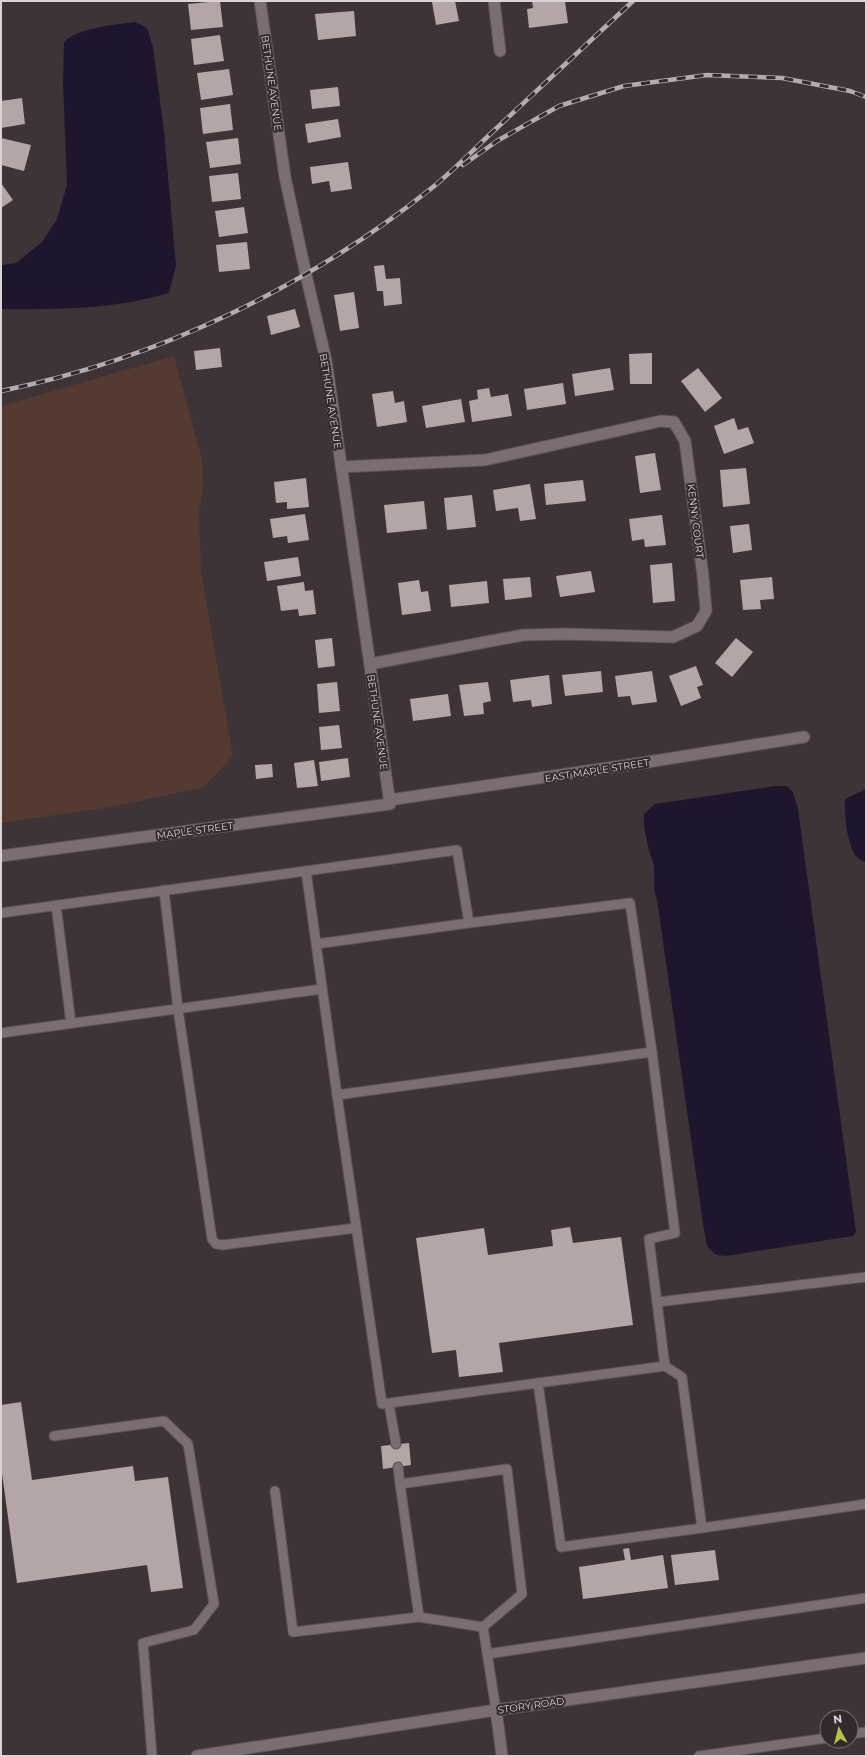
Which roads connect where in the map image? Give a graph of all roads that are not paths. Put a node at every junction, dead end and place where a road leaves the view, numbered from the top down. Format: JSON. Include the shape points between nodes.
{"nodes":[{"id":1,"x":260,"y":1,"type":"edge"},
{"id":2,"x":494,"y":1,"type":"edge"},
{"id":3,"x":500,"y":51,"type":"dead end"},
{"id":4,"x":341,"y":467,"type":"junction"},
{"id":5,"x":370,"y":664,"type":"junction"},
{"id":6,"x":804,"y":737,"type":"dead end"},
{"id":7,"x":389,"y":802,"type":"junction"},
{"id":8,"x":1,"y":856,"type":"edge"},
{"id":9,"x":306,"y":871,"type":"junction"},
{"id":10,"x":164,"y":890,"type":"junction"},
{"id":11,"x":56,"y":905,"type":"junction"},
{"id":12,"x":1,"y":913,"type":"edge"},
{"id":13,"x":469,"y":923,"type":"junction"},
{"id":14,"x":316,"y":944,"type":"junction"},
{"id":15,"x":322,"y":989,"type":"junction"},
{"id":16,"x":178,"y":1009,"type":"junction"},
{"id":17,"x":71,"y":1023,"type":"junction"},
{"id":18,"x":1,"y":1033,"type":"edge"},
{"id":19,"x":652,"y":1052,"type":"junction"},
{"id":20,"x":337,"y":1095,"type":"junction"},
{"id":21,"x":356,"y":1228,"type":"junction"},
{"id":22,"x":866,"y":1277,"type":"edge"},
{"id":23,"x":658,"y":1302,"type":"junction"},
{"id":24,"x":665,"y":1366,"type":"junction"},
{"id":25,"x":538,"y":1383,"type":"junction"},
{"id":26,"x":389,"y":1404,"type":"junction"},
{"id":27,"x":54,"y":1436,"type":"dead end"},
{"id":28,"x":396,"y":1444,"type":"dead end"},
{"id":29,"x":398,"y":1467,"type":"dead end"},
{"id":30,"x":400,"y":1484,"type":"junction"},
{"id":31,"x":275,"y":1491,"type":"dead end"},
{"id":32,"x":866,"y":1504,"type":"edge"},
{"id":33,"x":702,"y":1528,"type":"junction"},
{"id":34,"x":866,"y":1598,"type":"edge"},
{"id":35,"x":418,"y":1617,"type":"junction"},
{"id":36,"x":482,"y":1627,"type":"junction"},
{"id":37,"x":487,"y":1654,"type":"junction"},
{"id":38,"x":866,"y":1658,"type":"edge"},
{"id":39,"x":496,"y":1710,"type":"junction"},
{"id":40,"x":819,"y":1739,"type":"edge"},
{"id":41,"x":152,"y":1756,"type":"edge"},
{"id":42,"x":197,"y":1756,"type":"edge"},
{"id":43,"x":502,"y":1756,"type":"edge"},
{"id":44,"x":699,"y":1756,"type":"edge"}],
"edges":[{"from":1,"to":4,"type":"street","name":"BETHUNE AVENUE","via":[[285,177],[326,360]]},
{"from":2,"to":3,"type":"street"},
{"from":4,"to":5,"type":"street","name":"BETHUNE AVENUE"},
{"from":4,"to":5,"type":"street","name":"KENNY COURT","via":[[485,460],[661,420],[674,422],[686,441],[706,611],[697,626],[673,637],[523,635]]},
{"from":5,"to":7,"type":"street","name":"BETHUNE AVENUE"},
{"from":6,"to":7,"type":"street","name":"EAST MAPLE STREET"},
{"from":7,"to":8,"type":"street","name":"MAPLE STREET"},
{"from":9,"to":10,"type":"lane"},
{"from":9,"to":13,"type":"lane","via":[[457,850]]},
{"from":9,"to":14,"type":"lane"},
{"from":10,"to":11,"type":"lane"},
{"from":10,"to":16,"type":"lane"},
{"from":11,"to":12,"type":"lane"},
{"from":11,"to":17,"type":"lane"},
{"from":13,"to":14,"type":"lane"},
{"from":13,"to":19,"type":"lane","via":[[630,903]]},
{"from":14,"to":15,"type":"lane"},
{"from":15,"to":16,"type":"lane"},
{"from":15,"to":20,"type":"lane"},
{"from":16,"to":17,"type":"lane"},
{"from":16,"to":21,"type":"lane","via":[[212,1239],[216,1244]]},
{"from":17,"to":18,"type":"lane"},
{"from":19,"to":20,"type":"lane"},
{"from":19,"to":23,"type":"lane","via":[[675,1233],[649,1239]]},
{"from":20,"to":21,"type":"lane"},
{"from":21,"to":26,"type":"lane","via":[[382,1404]]},
{"from":22,"to":23,"type":"lane"},
{"from":23,"to":24,"type":"lane"},
{"from":24,"to":25,"type":"lane"},
{"from":24,"to":33,"type":"lane","via":[[682,1377]]},
{"from":25,"to":26,"type":"lane"},
{"from":25,"to":33,"type":"lane","via":[[561,1547]]},
{"from":26,"to":28,"type":"lane"},
{"from":27,"to":41,"type":"lane","via":[[164,1421],[188,1444],[214,1604],[194,1630],[143,1643]]},
{"from":29,"to":30,"type":"lane"},
{"from":30,"to":35,"type":"lane"},
{"from":30,"to":36,"type":"lane","via":[[507,1469],[522,1594]]},
{"from":31,"to":35,"type":"lane","via":[[293,1632]]},
{"from":32,"to":33,"type":"lane"},
{"from":34,"to":37,"type":"lane"},
{"from":35,"to":36,"type":"lane"},
{"from":36,"to":37,"type":"lane"},
{"from":37,"to":39,"type":"lane"},
{"from":38,"to":39,"type":"street","name":"STORY ROAD"},
{"from":39,"to":42,"type":"street","name":"STORY ROAD"},
{"from":39,"to":43,"type":"street"},
{"from":40,"to":44,"type":"lane"}]}
